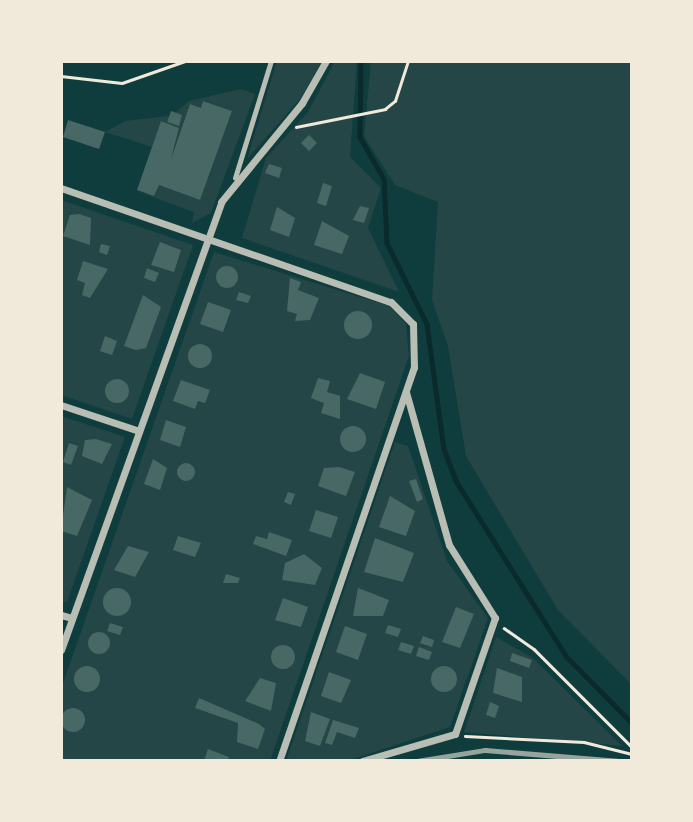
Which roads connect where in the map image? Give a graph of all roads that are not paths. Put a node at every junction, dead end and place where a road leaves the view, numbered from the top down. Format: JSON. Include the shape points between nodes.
{"nodes":[{"id":1,"x":271,"y":61,"type":"edge"},
{"id":2,"x":326,"y":61,"type":"edge"},
{"id":3,"x":235,"y":178,"type":"junction"},
{"id":4,"x":61,"y":188,"type":"edge"},
{"id":5,"x":206,"y":240,"type":"junction"},
{"id":6,"x":406,"y":391,"type":"junction"},
{"id":7,"x":61,"y":405,"type":"edge"},
{"id":8,"x":139,"y":431,"type":"junction"},
{"id":9,"x":61,"y":615,"type":"edge"},
{"id":10,"x":72,"y":618,"type":"junction"},
{"id":11,"x":61,"y":650,"type":"edge"},
{"id":12,"x":279,"y":761,"type":"edge"},
{"id":13,"x":362,"y":761,"type":"edge"}],
"edges":[{"from":1,"to":3,"type":"lane"},
{"from":2,"to":3,"type":"street","via":[[283,127]]},
{"from":3,"to":5,"type":"street"},
{"from":4,"to":5,"type":"street"},
{"from":5,"to":6,"type":"street","via":[[399,306],[416,337]]},
{"from":5,"to":8,"type":"street"},
{"from":6,"to":12,"type":"street"},
{"from":6,"to":13,"type":"street","via":[[449,545],[495,618],[455,734]]},
{"from":7,"to":8,"type":"street"},
{"from":8,"to":10,"type":"street"},
{"from":9,"to":10,"type":"street"},
{"from":10,"to":11,"type":"street"}]}
